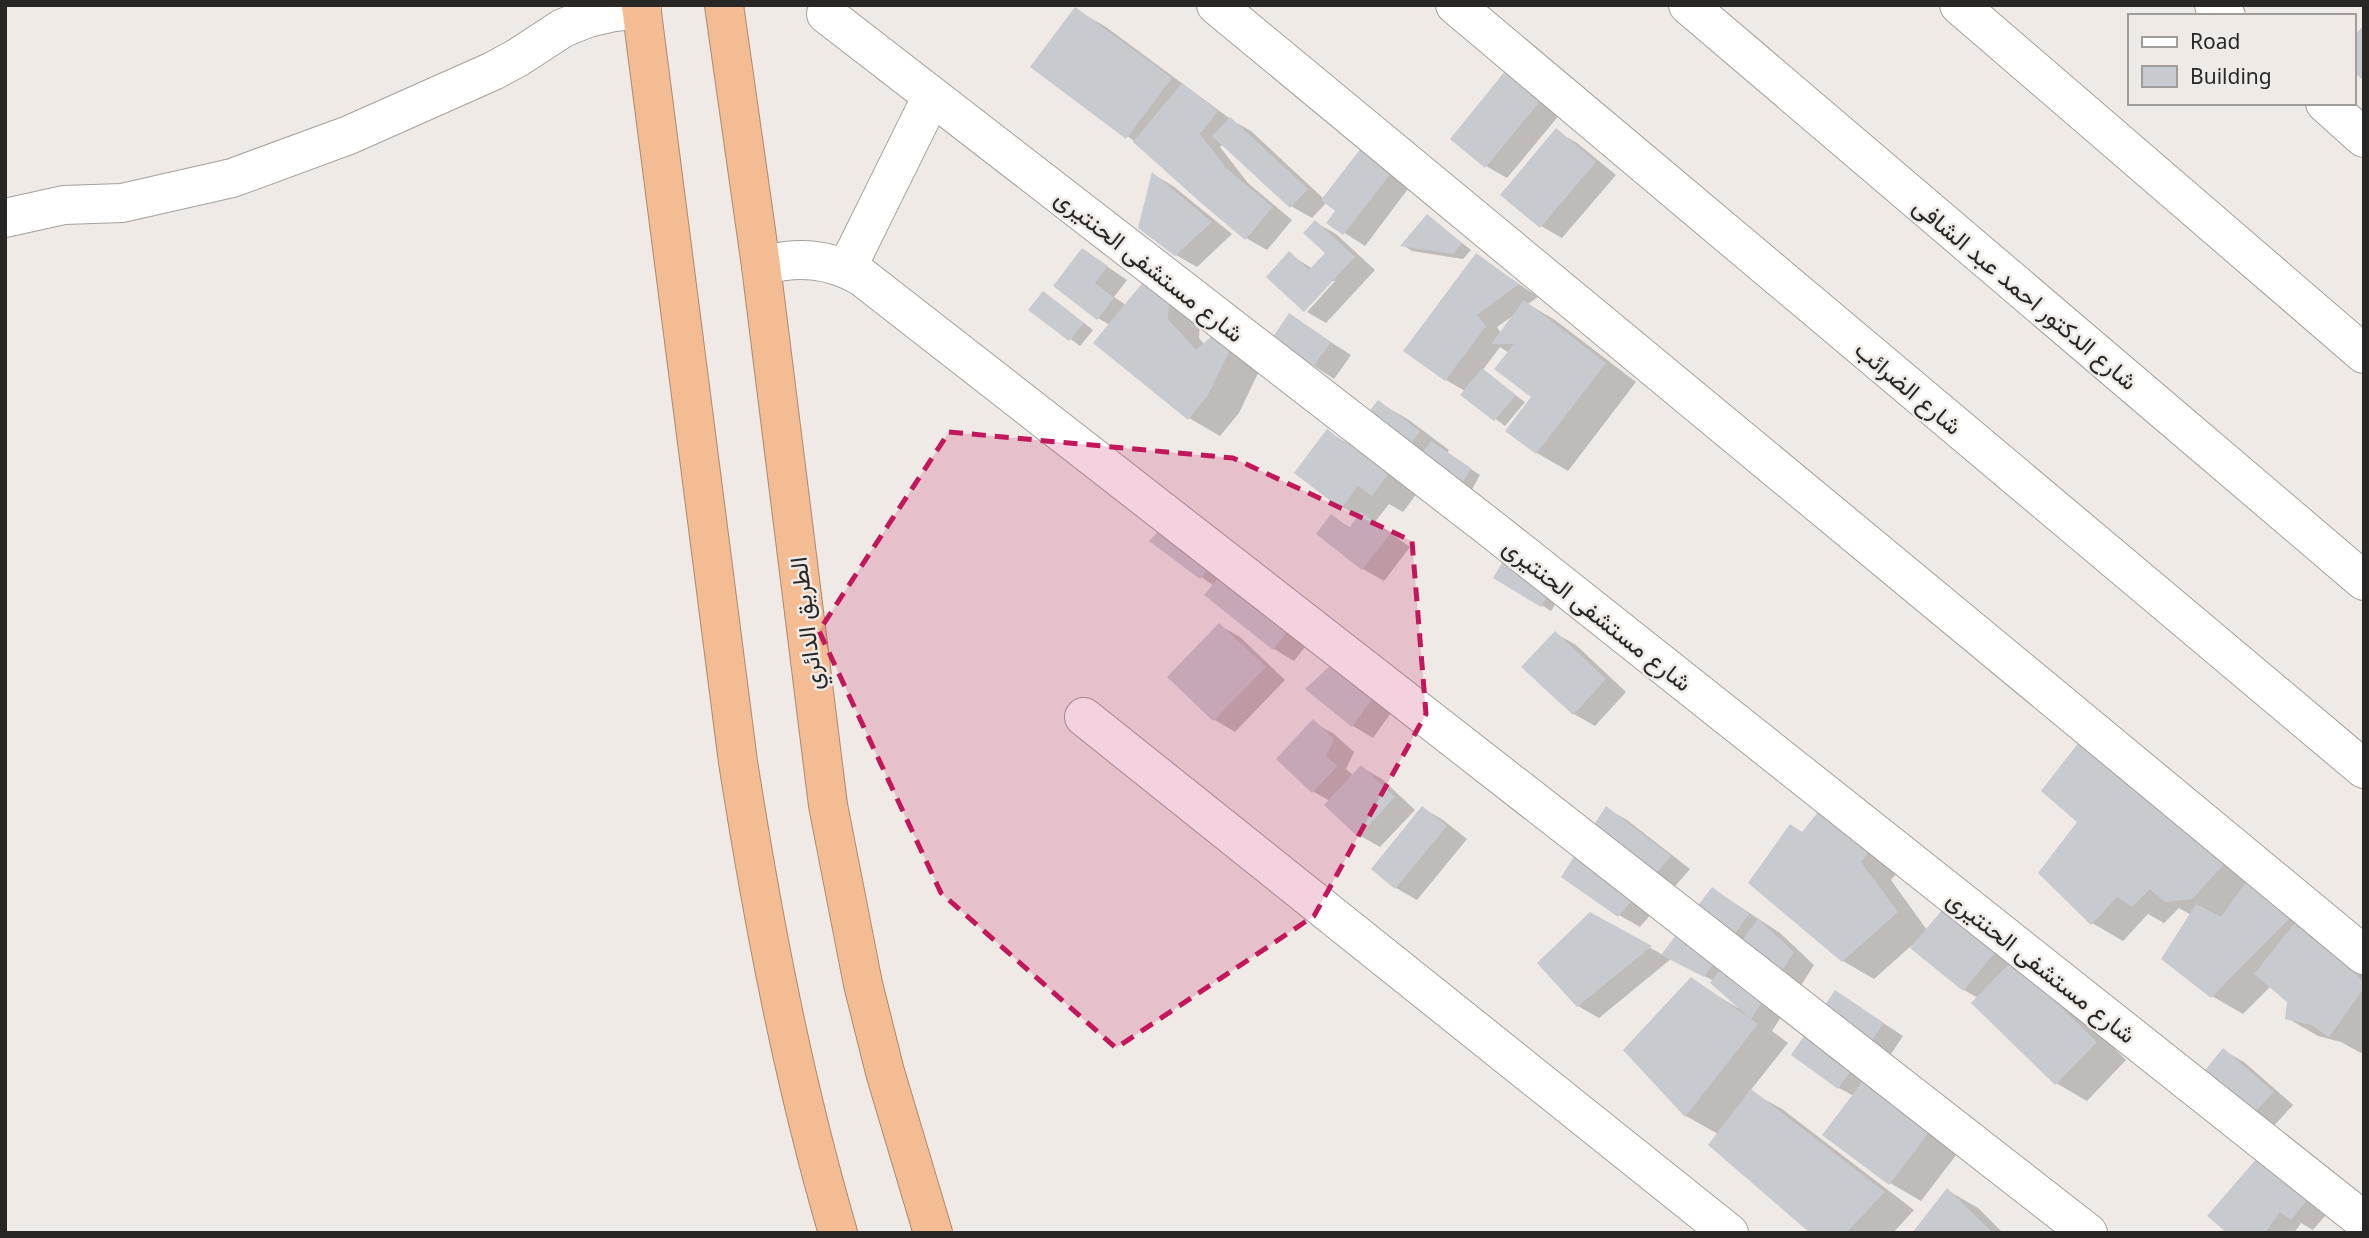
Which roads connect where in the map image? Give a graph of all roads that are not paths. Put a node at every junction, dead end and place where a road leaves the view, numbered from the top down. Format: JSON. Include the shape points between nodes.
{"nodes":[{"id":1,"x":724,"y":5,"type":"edge"},
{"id":2,"x":1216,"y":5,"type":"edge"},
{"id":3,"x":1455,"y":5,"type":"edge"},
{"id":4,"x":1688,"y":5,"type":"edge"},
{"id":5,"x":1959,"y":5,"type":"edge"},
{"id":6,"x":641,"y":7,"type":"edge"},
{"id":7,"x":826,"y":14,"type":"dead end"},
{"id":8,"x":932,"y":96,"type":"junction"},
{"id":9,"x":2327,"y":105,"type":"edge"},
{"id":10,"x":2364,"y":138,"type":"edge"},
{"id":11,"x":5,"y":218,"type":"edge"},
{"id":12,"x":761,"y":267,"type":"junction"},
{"id":13,"x":847,"y":268,"type":"junction"},
{"id":14,"x":2364,"y":354,"type":"edge"},
{"id":15,"x":2364,"y":581,"type":"edge"},
{"id":16,"x":1084,"y":717,"type":"dead end"},
{"id":17,"x":2364,"y":769,"type":"edge"},
{"id":18,"x":2364,"y":956,"type":"edge"},
{"id":19,"x":2364,"y":1221,"type":"edge"},
{"id":20,"x":838,"y":1233,"type":"edge"},
{"id":21,"x":933,"y":1233,"type":"edge"},
{"id":22,"x":1729,"y":1233,"type":"edge"},
{"id":23,"x":2088,"y":1233,"type":"edge"}],
"edges":[{"from":1,"to":12,"type":"highway","name":"الطريق الدائري"},
{"from":2,"to":18,"type":"street"},
{"from":3,"to":17,"type":"street","name":"شارع الضرائب"},
{"from":4,"to":15,"type":"street","name":"شارع الدكتور احمد عبد الشافى"},
{"from":5,"to":14,"type":"street"},
{"from":6,"to":11,"type":"street","via":[[563,28],[493,71],[349,135],[232,178],[122,203],[64,205]]},
{"from":6,"to":20,"type":"highway","via":[[748,828],[797,1075]]},
{"from":7,"to":8,"type":"street","name":"شارع مستشفى الحنتيرى"},
{"from":8,"to":13,"type":"street"},
{"from":8,"to":19,"type":"street","name":"شارع مستشفى الحنتيرى","via":[[1494,531]]},
{"from":9,"to":10,"type":"street"},
{"from":12,"to":13,"type":"street","via":[[813,259]]},
{"from":12,"to":21,"type":"highway","name":"الطريق الدائري","via":[[839,869],[885,1072]]},
{"from":13,"to":23,"type":"street"},
{"from":16,"to":22,"type":"street"}]}
